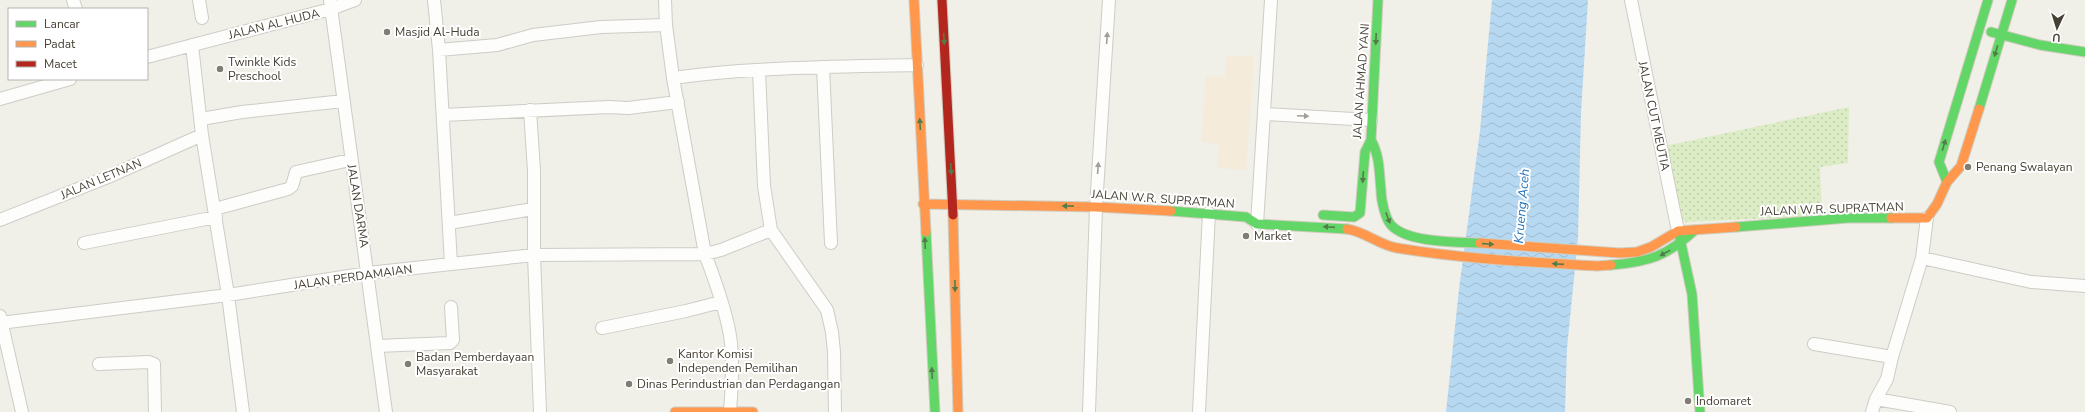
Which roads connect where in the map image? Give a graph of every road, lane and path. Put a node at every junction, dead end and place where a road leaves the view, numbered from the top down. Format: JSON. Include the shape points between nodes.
{"nodes":[{"id":1,"x":199,"y":0,"type":"edge"},
{"id":2,"x":355,"y":0,"type":"edge"},
{"id":3,"x":434,"y":0,"type":"edge"},
{"id":4,"x":665,"y":0,"type":"edge"},
{"id":5,"x":914,"y":0,"type":"edge"},
{"id":6,"x":942,"y":0,"type":"edge"},
{"id":7,"x":1109,"y":0,"type":"edge"},
{"id":8,"x":1271,"y":0,"type":"edge"},
{"id":9,"x":1378,"y":0,"type":"edge"},
{"id":10,"x":1631,"y":0,"type":"edge"},
{"id":11,"x":1988,"y":0,"type":"edge"},
{"id":12,"x":2012,"y":0,"type":"edge"},
{"id":13,"x":330,"y":5,"type":"edge"},
{"id":14,"x":202,"y":18,"type":"dead end"},
{"id":15,"x":666,"y":25,"type":"junction"},
{"id":16,"x":1979,"y":28,"type":"junction"},
{"id":17,"x":2001,"y":35,"type":"junction"},
{"id":18,"x":192,"y":44,"type":"junction"},
{"id":19,"x":439,"y":50,"type":"junction"},
{"id":20,"x":2085,"y":52,"type":"edge"},
{"id":21,"x":148,"y":57,"type":"edge"},
{"id":22,"x":917,"y":65,"type":"junction"},
{"id":23,"x":823,"y":67,"type":"junction"},
{"id":24,"x":759,"y":71,"type":"junction"},
{"id":25,"x":673,"y":78,"type":"junction"},
{"id":26,"x":66,"y":80,"type":"edge"},
{"id":27,"x":0,"y":99,"type":"edge"},
{"id":28,"x":343,"y":101,"type":"junction"},
{"id":29,"x":678,"y":102,"type":"junction"},
{"id":30,"x":530,"y":110,"type":"junction"},
{"id":31,"x":443,"y":114,"type":"junction"},
{"id":32,"x":1264,"y":114,"type":"junction"},
{"id":33,"x":201,"y":119,"type":"junction"},
{"id":34,"x":1371,"y":120,"type":"junction"},
{"id":35,"x":202,"y":136,"type":"junction"},
{"id":36,"x":1371,"y":140,"type":"junction"},
{"id":37,"x":350,"y":160,"type":"junction"},
{"id":38,"x":1947,"y":182,"type":"junction"},
{"id":39,"x":923,"y":204,"type":"junction"},
{"id":40,"x":953,"y":205,"type":"junction"},
{"id":41,"x":1096,"y":207,"type":"junction"},
{"id":42,"x":534,"y":209,"type":"junction"},
{"id":43,"x":215,"y":213,"type":"junction"},
{"id":44,"x":1209,"y":213,"type":"junction"},
{"id":45,"x":1312,"y":215,"type":"dead end"},
{"id":46,"x":1260,"y":216,"type":"junction"},
{"id":47,"x":1927,"y":218,"type":"junction"},
{"id":48,"x":0,"y":220,"type":"edge"},
{"id":49,"x":449,"y":223,"type":"junction"},
{"id":50,"x":771,"y":230,"type":"junction"},
{"id":51,"x":1680,"y":237,"type":"junction"},
{"id":52,"x":84,"y":243,"type":"dead end"},
{"id":53,"x":831,"y":243,"type":"dead end"},
{"id":54,"x":705,"y":254,"type":"junction"},
{"id":55,"x":534,"y":255,"type":"junction"},
{"id":56,"x":1922,"y":258,"type":"junction"},
{"id":57,"x":451,"y":264,"type":"junction"},
{"id":58,"x":368,"y":273,"type":"junction"},
{"id":59,"x":2084,"y":283,"type":"edge"},
{"id":60,"x":228,"y":295,"type":"junction"},
{"id":61,"x":721,"y":302,"type":"junction"},
{"id":62,"x":452,"y":307,"type":"dead end"},
{"id":63,"x":1,"y":320,"type":"edge"},
{"id":64,"x":602,"y":328,"type":"dead end"},
{"id":65,"x":1814,"y":344,"type":"dead end"},
{"id":66,"x":377,"y":346,"type":"junction"},
{"id":67,"x":1892,"y":358,"type":"junction"},
{"id":68,"x":99,"y":364,"type":"dead end"},
{"id":69,"x":1876,"y":399,"type":"junction"},
{"id":70,"x":730,"y":411,"type":"edge"},
{"id":71,"x":22,"y":412,"type":"edge"},
{"id":72,"x":155,"y":412,"type":"edge"},
{"id":73,"x":243,"y":412,"type":"edge"},
{"id":74,"x":386,"y":412,"type":"edge"},
{"id":75,"x":540,"y":412,"type":"edge"},
{"id":76,"x":675,"y":412,"type":"edge"},
{"id":77,"x":744,"y":412,"type":"edge"},
{"id":78,"x":753,"y":412,"type":"edge"},
{"id":79,"x":834,"y":412,"type":"edge"},
{"id":80,"x":934,"y":412,"type":"edge"},
{"id":81,"x":958,"y":412,"type":"edge"},
{"id":82,"x":1089,"y":412,"type":"edge"},
{"id":83,"x":1199,"y":412,"type":"edge"},
{"id":84,"x":1700,"y":412,"type":"edge"},
{"id":85,"x":1872,"y":412,"type":"edge"},
{"id":86,"x":1950,"y":412,"type":"edge"}],
"edges":[{"from":1,"to":14,"type":"street"},
{"from":2,"to":13,"type":"street","name":"JALAN AL HUDA"},
{"from":3,"to":19,"type":"street"},
{"from":4,"to":15,"type":"street"},
{"from":5,"to":22,"type":"main road"},
{"from":6,"to":40,"type":"main road","one_way":true},
{"from":41,"to":7,"type":"street","one_way":true},
{"from":8,"to":32,"type":"street"},
{"from":9,"to":34,"type":"main road","name":"JALAN AHMAD YANI","one_way":true},
{"from":10,"to":51,"type":"street","name":"JALAN CUT MEUTIA"},
{"from":11,"to":16,"type":"main road"},
{"from":12,"to":17,"type":"main road"},
{"from":13,"to":18,"type":"street","name":"JALAN AL HUDA"},
{"from":13,"to":28,"type":"street","name":"JALAN DARMA"},
{"from":15,"to":19,"type":"street","via":[[533,35],[497,45]]},
{"from":15,"to":25,"type":"street"},
{"from":16,"to":17,"type":"main road"},
{"from":38,"to":16,"type":"main road","one_way":true,"via":[[1939,162]]},
{"from":17,"to":20,"type":"main road","via":[[2040,45]]},
{"from":17,"to":38,"type":"main road","one_way":true,"via":[[1961,166]]},
{"from":18,"to":21,"type":"street","name":"JALAN AL HUDA"},
{"from":18,"to":33,"type":"street"},
{"from":19,"to":31,"type":"street"},
{"from":22,"to":23,"type":"street"},
{"from":39,"to":22,"type":"main road","one_way":true},
{"from":23,"to":24,"type":"street"},
{"from":23,"to":53,"type":"street"},
{"from":24,"to":25,"type":"street"},
{"from":24,"to":50,"type":"street","via":[[764,186]]},
{"from":25,"to":29,"type":"street"},
{"from":26,"to":27,"type":"street"},
{"from":28,"to":33,"type":"street"},
{"from":28,"to":37,"type":"street","name":"JALAN DARMA"},
{"from":29,"to":30,"type":"street","via":[[628,108]]},
{"from":29,"to":54,"type":"street"},
{"from":30,"to":31,"type":"street"},
{"from":30,"to":42,"type":"street"},
{"from":31,"to":49,"type":"street"},
{"from":32,"to":34,"type":"street","one_way":true},
{"from":32,"to":46,"type":"street"},
{"from":33,"to":35,"type":"street"},
{"from":34,"to":36,"type":"main road","name":"JALAN AHMAD YANI"},
{"from":35,"to":43,"type":"street"},
{"from":35,"to":48,"type":"street","name":"JALAN LETNAN"},
{"from":36,"to":45,"type":"main road","name":"JALAN AHMAD YANI","one_way":true,"via":[[1365,152],[1359,215]]},
{"from":36,"to":51,"type":"main road","name":"JALAN W.R. SUPRATMAN","one_way":true,"via":[[1378,152],[1381,194],[1390,224],[1405,235],[1449,241],[1620,253],[1637,252]]},
{"from":37,"to":43,"type":"street","via":[[296,172],[292,186],[288,189]]},
{"from":37,"to":58,"type":"street","name":"JALAN DARMA"},
{"from":38,"to":47,"type":"main road"},
{"from":39,"to":40,"type":"main road","name":"JALAN W.R. SUPRATMAN"},
{"from":80,"to":39,"type":"main road","one_way":true},
{"from":41,"to":40,"type":"main road","name":"JALAN W.R. SUPRATMAN","one_way":true},
{"from":40,"to":81,"type":"main road","one_way":true},
{"from":41,"to":44,"type":"main road","name":"JALAN W.R. SUPRATMAN"},
{"from":41,"to":82,"type":"street"},
{"from":42,"to":49,"type":"street"},
{"from":42,"to":55,"type":"street"},
{"from":43,"to":52,"type":"street"},
{"from":43,"to":60,"type":"street"},
{"from":44,"to":46,"type":"main road","name":"JALAN W.R. SUPRATMAN"},
{"from":44,"to":83,"type":"street"},
{"from":51,"to":46,"type":"main road","name":"JALAN W.R. SUPRATMAN","one_way":true,"via":[[1655,258],[1638,263],[1597,266],[1448,256],[1395,248],[1382,244],[1360,231]]},
{"from":47,"to":51,"type":"main road","name":"JALAN W.R. SUPRATMAN","via":[[1848,218],[1696,230]]},
{"from":47,"to":56,"type":"street"},
{"from":49,"to":57,"type":"street"},
{"from":50,"to":54,"type":"street","name":"JALAN PERDAMAIAN"},
{"from":50,"to":79,"type":"street","via":[[827,310],[834,352]]},
{"from":51,"to":84,"type":"main road","via":[[1692,294]]},
{"from":54,"to":55,"type":"street","name":"JALAN PERDAMAIAN"},
{"from":54,"to":61,"type":"street"},
{"from":55,"to":57,"type":"street","name":"JALAN PERDAMAIAN"},
{"from":55,"to":75,"type":"street"},
{"from":56,"to":59,"type":"street","via":[[2031,282]]},
{"from":56,"to":67,"type":"street"},
{"from":57,"to":58,"type":"street","name":"JALAN PERDAMAIAN"},
{"from":58,"to":60,"type":"street","name":"JALAN PERDAMAIAN"},
{"from":58,"to":66,"type":"street","name":"JALAN DARMA"},
{"from":60,"to":63,"type":"street","name":"JALAN PERDAMAIAN"},
{"from":60,"to":73,"type":"street"},
{"from":61,"to":64,"type":"street"},
{"from":61,"to":70,"type":"street","via":[[731,341]]},
{"from":62,"to":66,"type":"street","via":[[453,340],[450,343]]},
{"from":63,"to":71,"type":"street"},
{"from":65,"to":67,"type":"street"},
{"from":66,"to":74,"type":"street","name":"JALAN DARMA"},
{"from":67,"to":69,"type":"street","via":[[1888,378]]},
{"from":68,"to":72,"type":"street","via":[[154,364]]},
{"from":69,"to":85,"type":"street"},
{"from":69,"to":86,"type":"street"},
{"from":70,"to":76,"type":"main road"},
{"from":70,"to":77,"type":"main road"},
{"from":77,"to":78,"type":"main road"}]}
